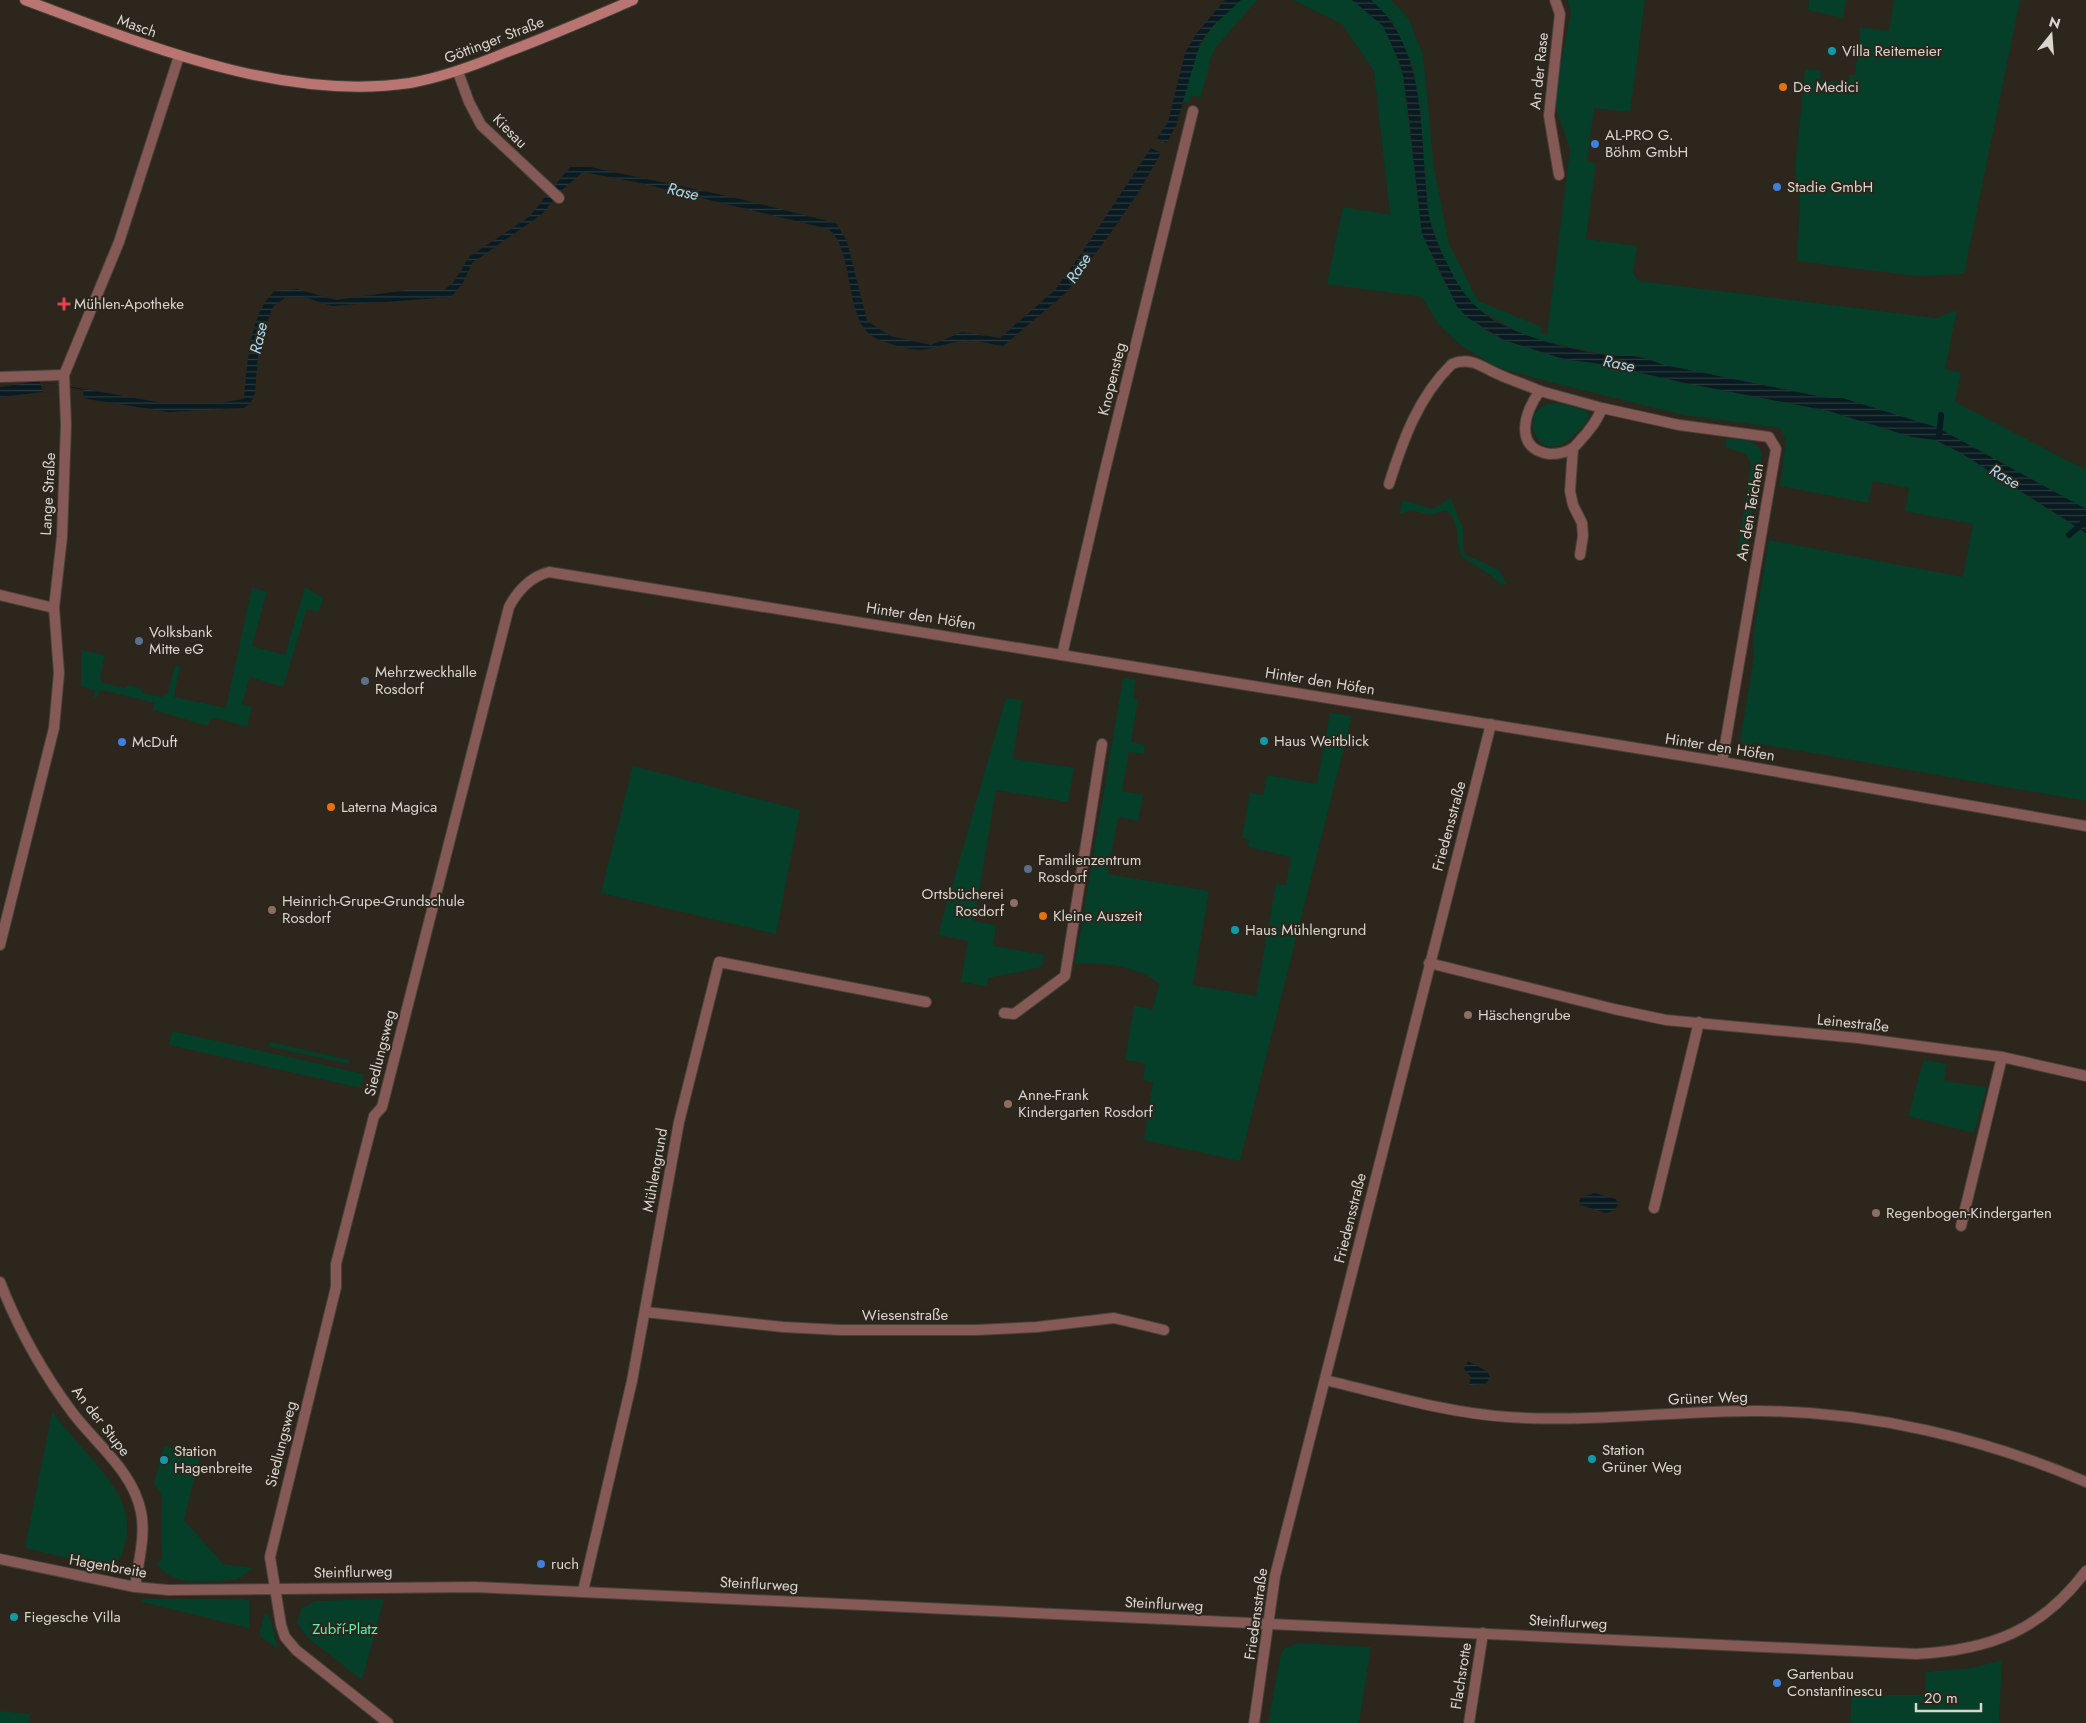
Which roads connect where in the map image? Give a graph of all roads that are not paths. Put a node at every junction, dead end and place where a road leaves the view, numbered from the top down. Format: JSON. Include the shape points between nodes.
{"nodes":[{"id":1,"x":25,"y":0,"type":"edge"},
{"id":2,"x":633,"y":0,"type":"edge"},
{"id":3,"x":1555,"y":0,"type":"edge"},
{"id":4,"x":179,"y":56,"type":"junction"},
{"id":5,"x":212,"y":64,"type":"joint"},
{"id":6,"x":458,"y":72,"type":"junction"},
{"id":7,"x":1193,"y":111,"type":"dead end"},
{"id":8,"x":1559,"y":174,"type":"dead end"},
{"id":9,"x":559,"y":198,"type":"dead end"},
{"id":10,"x":0,"y":377,"type":"edge"},
{"id":11,"x":64,"y":386,"type":"junction"},
{"id":12,"x":1540,"y":391,"type":"junction"},
{"id":13,"x":1602,"y":408,"type":"junction"},
{"id":14,"x":1573,"y":448,"type":"junction"},
{"id":15,"x":1389,"y":484,"type":"dead end"},
{"id":16,"x":1580,"y":555,"type":"dead end"},
{"id":17,"x":549,"y":572,"type":"joint"},
{"id":18,"x":0,"y":595,"type":"edge"},
{"id":19,"x":54,"y":608,"type":"junction"},
{"id":20,"x":1062,"y":655,"type":"junction"},
{"id":21,"x":1491,"y":724,"type":"junction"},
{"id":22,"x":1102,"y":744,"type":"dead end"},
{"id":23,"x":1722,"y":762,"type":"junction"},
{"id":24,"x":2086,"y":826,"type":"edge"},
{"id":25,"x":0,"y":945,"type":"edge"},
{"id":26,"x":1429,"y":963,"type":"junction"},
{"id":27,"x":926,"y":1002,"type":"dead end"},
{"id":28,"x":1004,"y":1013,"type":"dead end"},
{"id":29,"x":1700,"y":1022,"type":"junction"},
{"id":30,"x":2002,"y":1057,"type":"junction"},
{"id":31,"x":2086,"y":1076,"type":"edge"},
{"id":32,"x":1654,"y":1208,"type":"dead end"},
{"id":33,"x":1961,"y":1226,"type":"dead end"},
{"id":34,"x":0,"y":1282,"type":"edge"},
{"id":35,"x":645,"y":1312,"type":"junction"},
{"id":36,"x":1164,"y":1330,"type":"dead end"},
{"id":37,"x":1325,"y":1380,"type":"junction"},
{"id":38,"x":2086,"y":1482,"type":"edge"},
{"id":39,"x":0,"y":1559,"type":"edge"},
{"id":40,"x":2086,"y":1571,"type":"edge"},
{"id":41,"x":135,"y":1587,"type":"junction"},
{"id":42,"x":212,"y":1589,"type":"joint"},
{"id":43,"x":276,"y":1589,"type":"junction"},
{"id":44,"x":583,"y":1591,"type":"junction"},
{"id":45,"x":1269,"y":1624,"type":"junction"},
{"id":46,"x":1483,"y":1633,"type":"junction"},
{"id":47,"x":388,"y":1723,"type":"edge"},
{"id":48,"x":1254,"y":1723,"type":"edge"},
{"id":49,"x":1469,"y":1723,"type":"edge"}],
"edges":[{"from":1,"to":4,"type":"street","name":"Masch"},
{"from":2,"to":6,"type":"street","name":"Göttinger Straße"},
{"from":3,"to":8,"type":"street","name":"An der Rase","via":[[1560,14],[1549,116]]},
{"from":4,"to":5,"type":"street","name":"Masch"},
{"from":4,"to":11,"type":"street","name":"Lange Straße","via":[[119,242]]},
{"from":5,"to":6,"type":"street","name":"Göttinger Straße","via":[[281,79],[362,87],[410,83]]},
{"from":6,"to":9,"type":"street","name":"Kiesau","via":[[481,125]]},
{"from":7,"to":20,"type":"street","name":"Knopensteg"},
{"from":10,"to":11,"type":"street"},
{"from":11,"to":19,"type":"street","name":"Lange Straße","via":[[66,425],[62,537]]},
{"from":12,"to":13,"type":"street","name":"An den Teichen"},
{"from":12,"to":14,"type":"street","via":[[1526,417],[1524,426],[1528,441],[1533,447],[1548,453],[1566,452]]},
{"from":12,"to":15,"type":"street","name":"An den Teichen","via":[[1477,363],[1452,364],[1421,403],[1400,448]]},
{"from":13,"to":14,"type":"street","via":[[1598,418]]},
{"from":13,"to":23,"type":"street","name":"An den Teichen","via":[[1679,425],[1769,436],[1776,449]]},
{"from":14,"to":16,"type":"street","via":[[1570,491],[1582,523]]},
{"from":17,"to":20,"type":"street","name":"Hinter den Höfen"},
{"from":17,"to":43,"type":"street","name":"Siedlungsweg","via":[[527,582],[515,594],[509,607],[382,1106],[374,1116],[336,1264],[336,1287],[270,1556]]},
{"from":18,"to":19,"type":"street"},
{"from":19,"to":25,"type":"street","name":"Lange Straße","via":[[59,673],[54,728]]},
{"from":20,"to":21,"type":"street","name":"Hinter den Höfen"},
{"from":21,"to":23,"type":"street","name":"Hinter den Höfen"},
{"from":21,"to":26,"type":"street","name":"Friedensstraße"},
{"from":22,"to":28,"type":"street","via":[[1065,976],[1014,1014]]},
{"from":23,"to":24,"type":"street","name":"Hinter den Höfen"},
{"from":26,"to":29,"type":"street","name":"Leinestraße","via":[[1614,1009],[1666,1020]]},
{"from":26,"to":37,"type":"street","name":"Friedensstraße"},
{"from":27,"to":35,"type":"street","name":"Mühlengrund","via":[[719,962],[679,1122]]},
{"from":29,"to":30,"type":"street","name":"Leinestraße"},
{"from":29,"to":32,"type":"street"},
{"from":30,"to":31,"type":"street","name":"Leinestraße"},
{"from":30,"to":33,"type":"street"},
{"from":34,"to":41,"type":"street","name":"An der Stupe","via":[[42,1366],[73,1413],[133,1488],[143,1525]]},
{"from":35,"to":36,"type":"street","name":"Wiesenstraße","via":[[840,1330],[976,1330],[1114,1318]]},
{"from":35,"to":44,"type":"street","name":"Mühlengrund"},
{"from":37,"to":38,"type":"street","name":"Grüner Weg","via":[[1454,1411],[1510,1418],[1760,1411],[1859,1418],[1946,1435],[2000,1450]]},
{"from":37,"to":45,"type":"street","name":"Friedensstraße","via":[[1275,1576]]},
{"from":39,"to":41,"type":"street","name":"Hagenbreite"},
{"from":40,"to":46,"type":"street","name":"Steinflurweg","via":[[2059,1602],[2016,1633],[1972,1648],[1945,1652],[1876,1652]]},
{"from":41,"to":42,"type":"street","name":"Hagenbreite"},
{"from":42,"to":43,"type":"street","name":"Steinflurweg"},
{"from":43,"to":44,"type":"street","name":"Steinflurweg","via":[[466,1586]]},
{"from":43,"to":47,"type":"street","name":"Siedlungsweg","via":[[285,1637],[296,1650]]},
{"from":44,"to":45,"type":"street","name":"Steinflurweg"},
{"from":45,"to":46,"type":"street","name":"Steinflurweg"},
{"from":45,"to":48,"type":"street","name":"Friedensstraße"},
{"from":46,"to":49,"type":"street","name":"Flachsrotte"}]}
